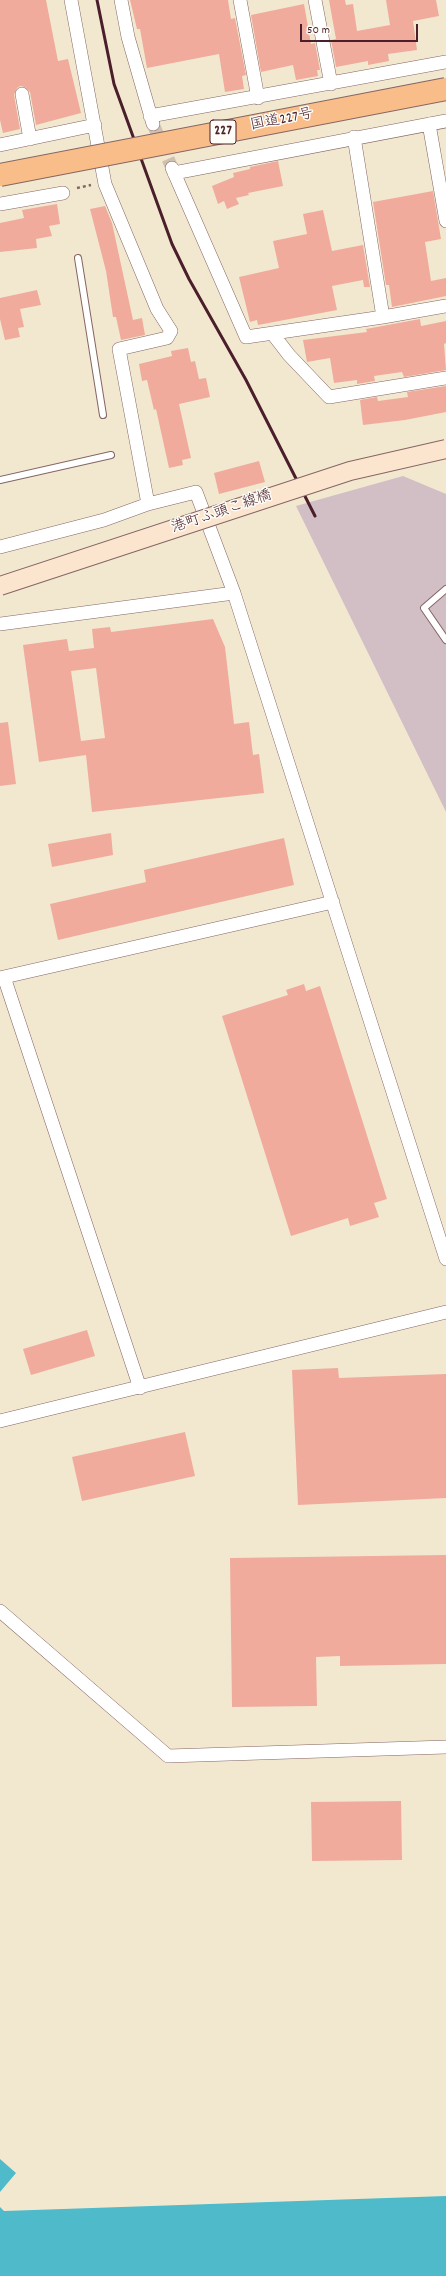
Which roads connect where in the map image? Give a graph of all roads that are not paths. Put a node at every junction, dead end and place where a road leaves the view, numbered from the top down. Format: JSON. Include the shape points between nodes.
{"nodes":[{"id":1,"x":71,"y":0,"type":"edge"},
{"id":2,"x":121,"y":0,"type":"edge"},
{"id":3,"x":240,"y":0,"type":"edge"},
{"id":4,"x":315,"y":0,"type":"edge"},
{"id":5,"x":446,"y":62,"type":"edge"},
{"id":6,"x":331,"y":84,"type":"junction"},
{"id":7,"x":446,"y":89,"type":"edge"},
{"id":8,"x":22,"y":94,"type":"dead end"},
{"id":9,"x":258,"y":98,"type":"junction"},
{"id":10,"x":446,"y":121,"type":"edge"},
{"id":11,"x":429,"y":124,"type":"junction"},
{"id":12,"x":95,"y":125,"type":"junction"},
{"id":13,"x":354,"y":137,"type":"junction"},
{"id":14,"x":30,"y":139,"type":"junction"},
{"id":15,"x":0,"y":146,"type":"edge"},
{"id":16,"x":0,"y":175,"type":"edge"},
{"id":17,"x":63,"y":193,"type":"road end"},
{"id":18,"x":0,"y":204,"type":"edge"},
{"id":19,"x":446,"y":221,"type":"edge"},
{"id":20,"x":78,"y":258,"type":"dead end"},
{"id":21,"x":446,"y":306,"type":"edge"},
{"id":22,"x":383,"y":317,"type":"junction"},
{"id":23,"x":272,"y":333,"type":"junction"},
{"id":24,"x":446,"y":378,"type":"edge"},
{"id":25,"x":103,"y":415,"type":"dead end"},
{"id":26,"x":446,"y":449,"type":"edge"},
{"id":27,"x":111,"y":455,"type":"dead end"},
{"id":28,"x":0,"y":480,"type":"edge"},
{"id":29,"x":148,"y":504,"type":"junction"},
{"id":30,"x":0,"y":547,"type":"edge"},
{"id":31,"x":0,"y":586,"type":"edge"},
{"id":32,"x":446,"y":589,"type":"edge"},
{"id":33,"x":234,"y":593,"type":"junction"},
{"id":34,"x":0,"y":624,"type":"edge"},
{"id":35,"x":446,"y":640,"type":"edge"},
{"id":36,"x":333,"y":902,"type":"junction"},
{"id":37,"x":2,"y":977,"type":"edge"},
{"id":38,"x":446,"y":1259,"type":"edge"},
{"id":39,"x":446,"y":1312,"type":"edge"},
{"id":40,"x":140,"y":1388,"type":"junction"},
{"id":41,"x":0,"y":1421,"type":"edge"},
{"id":42,"x":0,"y":1611,"type":"edge"},
{"id":43,"x":446,"y":1747,"type":"edge"}],
"edges":[{"from":1,"to":12,"type":"street"},
{"from":2,"to":9,"type":"street","via":[[128,37],[152,120]]},
{"from":3,"to":9,"type":"street"},
{"from":4,"to":6,"type":"street"},
{"from":5,"to":6,"type":"street"},
{"from":6,"to":9,"type":"street"},
{"from":7,"to":16,"type":"highway","name":"国道227号","number":"227","bridge":true},
{"from":8,"to":14,"type":"street"},
{"from":10,"to":11,"type":"street"},
{"from":11,"to":13,"type":"street"},
{"from":11,"to":19,"type":"street"},
{"from":12,"to":14,"type":"street"},
{"from":12,"to":29,"type":"street","via":[[105,182],[157,309],[170,330],[166,338],[119,349]]},
{"from":13,"to":22,"type":"street"},
{"from":13,"to":23,"type":"street","via":[[173,171],[246,337]]},
{"from":14,"to":15,"type":"street"},
{"from":17,"to":18,"type":"street"},
{"from":20,"to":25,"type":"lane"},
{"from":21,"to":22,"type":"street"},
{"from":22,"to":23,"type":"street"},
{"from":23,"to":24,"type":"street","via":[[329,397]]},
{"from":26,"to":31,"type":"street","name":"港町ふ頭こ線橋","bridge":true,"via":[[350,471]]},
{"from":27,"to":28,"type":"lane"},
{"from":29,"to":30,"type":"street","via":[[104,520]]},
{"from":29,"to":33,"type":"street","via":[[196,492]]},
{"from":32,"to":35,"type":"lane","via":[[424,608]]},
{"from":33,"to":34,"type":"street"},
{"from":33,"to":36,"type":"street"},
{"from":36,"to":37,"type":"street"},
{"from":36,"to":38,"type":"street"},
{"from":37,"to":40,"type":"street"},
{"from":39,"to":40,"type":"street"},
{"from":40,"to":41,"type":"street"},
{"from":42,"to":43,"type":"street","via":[[168,1756]]}]}
